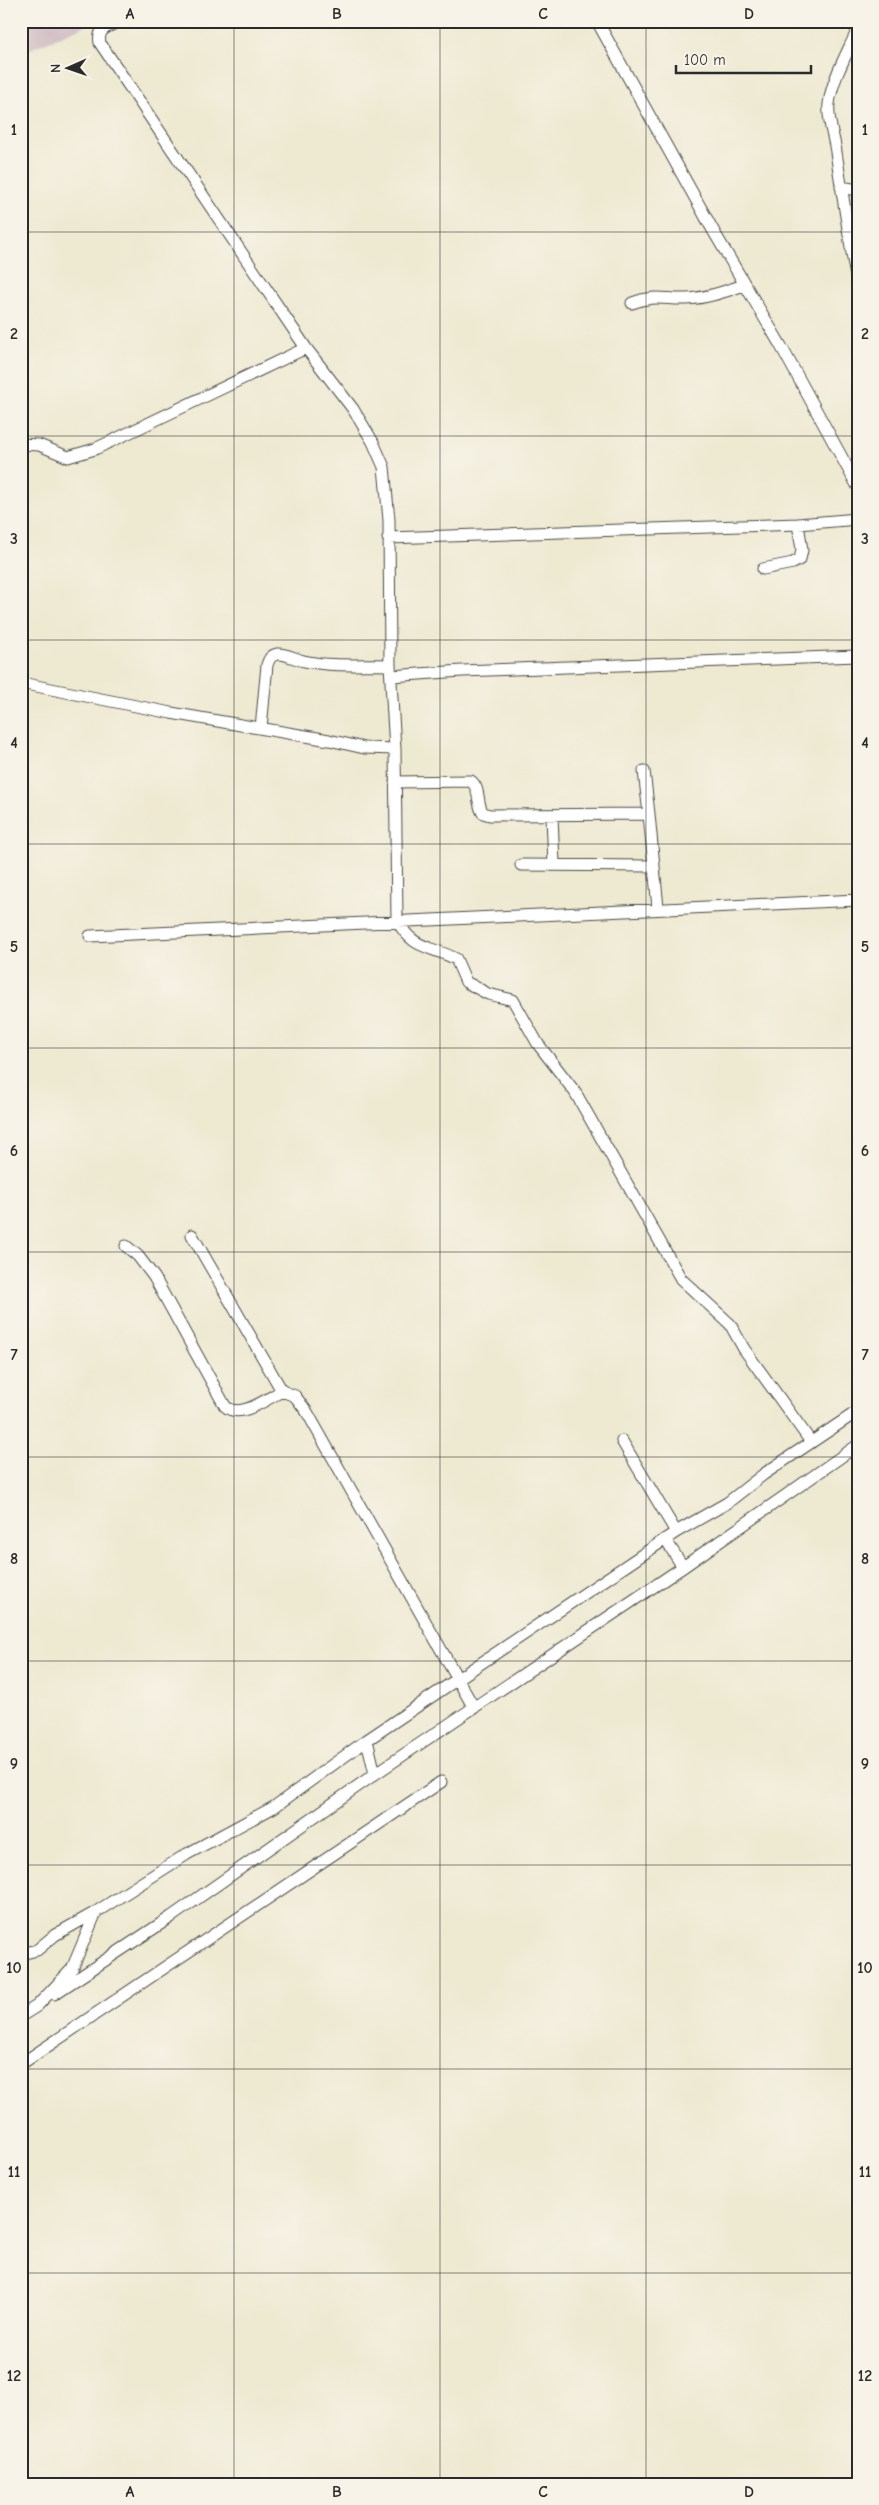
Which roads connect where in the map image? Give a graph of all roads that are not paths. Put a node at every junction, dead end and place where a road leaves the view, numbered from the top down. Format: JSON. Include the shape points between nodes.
{"nodes":[{"id":1,"x":120,"y":21,"type":"edge"},
{"id":2,"x":597,"y":21,"type":"edge"},
{"id":3,"x":858,"y":29,"type":"edge"},
{"id":4,"x":841,"y":187,"type":"junction"},
{"id":5,"x":858,"y":190,"type":"edge"},
{"id":6,"x":744,"y":284,"type":"junction"},
{"id":7,"x":858,"y":288,"type":"edge"},
{"id":8,"x":632,"y":303,"type":"dead end"},
{"id":9,"x":306,"y":348,"type":"junction"},
{"id":10,"x":21,"y":444,"type":"edge"},
{"id":11,"x":858,"y":487,"type":"edge"},
{"id":12,"x":858,"y":519,"type":"edge"},
{"id":13,"x":798,"y":524,"type":"junction"},
{"id":14,"x":388,"y":538,"type":"junction"},
{"id":15,"x":762,"y":568,"type":"dead end"},
{"id":16,"x":858,"y":656,"type":"edge"},
{"id":17,"x":391,"y":670,"type":"junction"},
{"id":18,"x":21,"y":683,"type":"edge"},
{"id":19,"x":261,"y":728,"type":"junction"},
{"id":20,"x":395,"y":749,"type":"junction"},
{"id":21,"x":644,"y":770,"type":"dead end"},
{"id":22,"x":395,"y":782,"type":"junction"},
{"id":23,"x":648,"y":814,"type":"junction"},
{"id":24,"x":552,"y":816,"type":"junction"},
{"id":25,"x":521,"y":864,"type":"dead end"},
{"id":26,"x":554,"y":864,"type":"junction"},
{"id":27,"x":654,"y":866,"type":"junction"},
{"id":28,"x":858,"y":900,"type":"edge"},
{"id":29,"x":658,"y":908,"type":"junction"},
{"id":30,"x":397,"y":920,"type":"junction"},
{"id":31,"x":90,"y":936,"type":"dead end"},
{"id":32,"x":192,"y":1235,"type":"dead end"},
{"id":33,"x":126,"y":1246,"type":"dead end"},
{"id":34,"x":282,"y":1391,"type":"junction"},
{"id":35,"x":858,"y":1411,"type":"edge"},
{"id":36,"x":622,"y":1441,"type":"dead end"},
{"id":37,"x":811,"y":1442,"type":"junction"},
{"id":38,"x":858,"y":1445,"type":"edge"},
{"id":39,"x":676,"y":1532,"type":"junction"},
{"id":40,"x":666,"y":1539,"type":"junction"},
{"id":41,"x":683,"y":1567,"type":"junction"},
{"id":42,"x":458,"y":1678,"type":"junction"},
{"id":43,"x":474,"y":1708,"type":"junction"},
{"id":44,"x":368,"y":1740,"type":"junction"},
{"id":45,"x":375,"y":1774,"type":"junction"},
{"id":46,"x":441,"y":1782,"type":"dead end"},
{"id":47,"x":96,"y":1912,"type":"junction"},
{"id":48,"x":21,"y":1954,"type":"edge"},
{"id":49,"x":37,"y":2006,"type":"junction"},
{"id":50,"x":21,"y":2016,"type":"edge"},
{"id":51,"x":21,"y":2064,"type":"edge"}],
"edges":[{"from":1,"to":9,"type":"street","via":[[101,30],[98,36],[100,44]]},
{"from":2,"to":6,"type":"street"},
{"from":3,"to":4,"type":"street","via":[[828,114]]},
{"from":4,"to":5,"type":"street"},
{"from":4,"to":7,"type":"street"},
{"from":6,"to":8,"type":"street","via":[[700,298],[659,296]]},
{"from":6,"to":11,"type":"street"},
{"from":9,"to":10,"type":"street","via":[[90,451],[68,457],[39,445]]},
{"from":9,"to":14,"type":"street","via":[[353,409],[373,442],[386,477]]},
{"from":12,"to":13,"type":"street"},
{"from":13,"to":14,"type":"street"},
{"from":13,"to":15,"type":"street","via":[[802,550],[800,559]]},
{"from":14,"to":17,"type":"street"},
{"from":16,"to":17,"type":"street"},
{"from":17,"to":19,"type":"street","via":[[274,655],[267,665]]},
{"from":17,"to":20,"type":"street"},
{"from":18,"to":19,"type":"street"},
{"from":19,"to":20,"type":"street","via":[[364,748]]},
{"from":20,"to":22,"type":"street"},
{"from":21,"to":23,"type":"street"},
{"from":22,"to":24,"type":"street","via":[[465,780],[474,784],[483,813]]},
{"from":22,"to":30,"type":"street"},
{"from":23,"to":24,"type":"street"},
{"from":23,"to":27,"type":"street"},
{"from":24,"to":26,"type":"street"},
{"from":25,"to":26,"type":"street"},
{"from":26,"to":27,"type":"street"},
{"from":27,"to":29,"type":"street"},
{"from":28,"to":29,"type":"street"},
{"from":29,"to":30,"type":"street"},
{"from":30,"to":31,"type":"street"},
{"from":30,"to":37,"type":"street","via":[[412,941],[456,959],[466,982],[488,994],[513,1000],[538,1044],[575,1092],[681,1279],[730,1324],[744,1349]]},
{"from":32,"to":34,"type":"street"},
{"from":33,"to":34,"type":"street","via":[[154,1278],[225,1406],[240,1412]]},
{"from":34,"to":42,"type":"street","via":[[295,1396],[307,1412]]},
{"from":35,"to":37,"type":"street"},
{"from":36,"to":39,"type":"street"},
{"from":37,"to":39,"type":"street","via":[[727,1503]]},
{"from":38,"to":41,"type":"street"},
{"from":39,"to":40,"type":"street"},
{"from":40,"to":41,"type":"street"},
{"from":40,"to":42,"type":"street"},
{"from":41,"to":43,"type":"street"},
{"from":42,"to":43,"type":"street"},
{"from":42,"to":44,"type":"street"},
{"from":43,"to":45,"type":"street"},
{"from":44,"to":45,"type":"street"},
{"from":44,"to":47,"type":"street","via":[[274,1807],[187,1854]]},
{"from":45,"to":49,"type":"street"},
{"from":46,"to":51,"type":"street"},
{"from":47,"to":48,"type":"street","via":[[56,1934],[38,1950]]},
{"from":47,"to":49,"type":"street","via":[[72,1969]]},
{"from":49,"to":50,"type":"street"}]}
